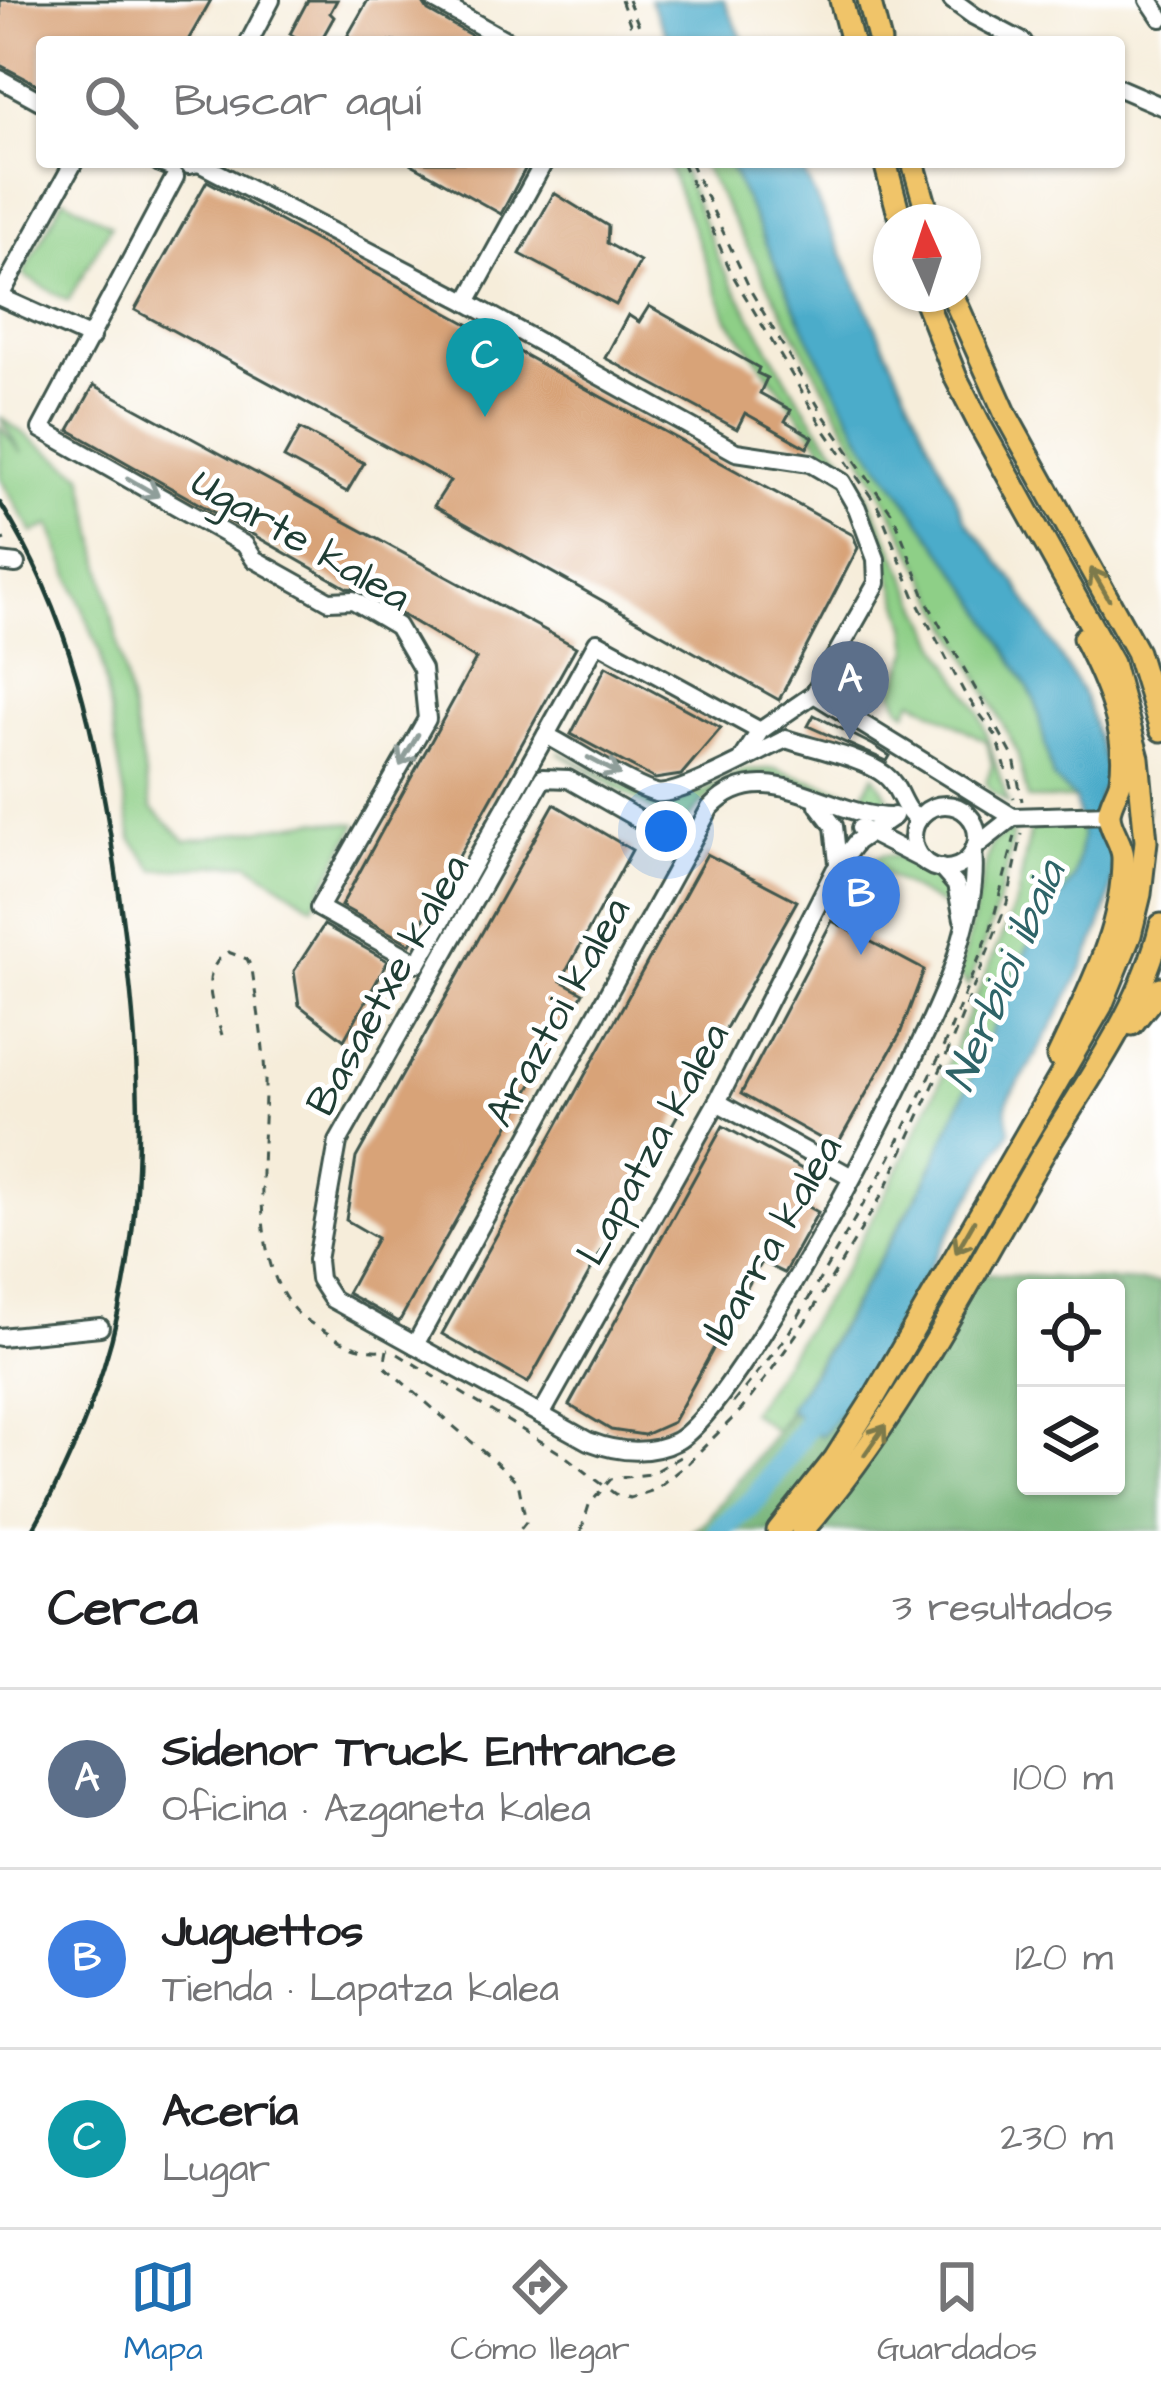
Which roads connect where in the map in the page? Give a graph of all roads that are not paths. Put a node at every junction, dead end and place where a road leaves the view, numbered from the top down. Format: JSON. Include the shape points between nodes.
{"nodes":[{"id":1,"x":272,"y":0,"type":"edge"},
{"id":2,"x":434,"y":0,"type":"edge"},
{"id":3,"x":841,"y":0,"type":"edge"},
{"id":4,"x":869,"y":0,"type":"edge"},
{"id":5,"x":952,"y":0,"type":"edge"},
{"id":6,"x":1149,"y":0,"type":"edge"},
{"id":7,"x":1161,"y":18,"type":"edge"},
{"id":8,"x":252,"y":36,"type":"edge"},
{"id":9,"x":498,"y":36,"type":"edge"},
{"id":10,"x":850,"y":36,"type":"edge"},
{"id":11,"x":878,"y":36,"type":"edge"},
{"id":12,"x":1012,"y":36,"type":"edge"},
{"id":13,"x":0,"y":79,"type":"edge"},
{"id":14,"x":1125,"y":91,"type":"edge"},
{"id":15,"x":36,"y":99,"type":"edge"},
{"id":16,"x":1161,"y":106,"type":"edge"},
{"id":17,"x":71,"y":168,"type":"edge"},
{"id":18,"x":173,"y":168,"type":"edge"},
{"id":19,"x":209,"y":168,"type":"edge"},
{"id":20,"x":541,"y":168,"type":"edge"},
{"id":21,"x":887,"y":168,"type":"edge"},
{"id":22,"x":915,"y":168,"type":"edge"},
{"id":23,"x":896,"y":204,"type":"edge"},
{"id":24,"x":925,"y":204,"type":"edge"},
{"id":25,"x":1,"y":291,"type":"edge"},
{"id":26,"x":466,"y":302,"type":"junction"},
{"id":27,"x":931,"y":312,"type":"edge"},
{"id":28,"x":960,"y":312,"type":"edge"},
{"id":29,"x":91,"y":338,"type":"junction"},
{"id":30,"x":981,"y":428,"type":"junction"},
{"id":31,"x":814,"y":694,"type":"junction"},
{"id":32,"x":1161,"y":730,"type":"edge"},
{"id":33,"x":760,"y":731,"type":"junction"},
{"id":34,"x":546,"y":736,"type":"junction"},
{"id":35,"x":743,"y":759,"type":"junction"},
{"id":36,"x":809,"y":796,"type":"junction"},
{"id":37,"x":956,"y":807,"type":"junction"},
{"id":38,"x":1137,"y":813,"type":"tunnel mouth"},
{"id":39,"x":1006,"y":814,"type":"junction"},
{"id":40,"x":1109,"y":814,"type":"junction"},
{"id":41,"x":906,"y":816,"type":"junction"},
{"id":42,"x":868,"y":832,"type":"junction"},
{"id":43,"x":686,"y":846,"type":"junction"},
{"id":44,"x":894,"y":846,"type":"junction"},
{"id":45,"x":974,"y":849,"type":"junction"},
{"id":46,"x":933,"y":865,"type":"junction"},
{"id":47,"x":838,"y":866,"type":"junction"},
{"id":48,"x":821,"y":903,"type":"junction"},
{"id":49,"x":1161,"y":925,"type":"edge"},
{"id":50,"x":963,"y":926,"type":"junction"},
{"id":51,"x":1161,"y":988,"type":"edge"},
{"id":52,"x":1096,"y":1072,"type":"junction"},
{"id":53,"x":716,"y":1102,"type":"junction"},
{"id":54,"x":1023,"y":1135,"type":"junction"},
{"id":55,"x":850,"y":1176,"type":"junction"},
{"id":56,"x":100,"y":1327,"type":"dead end"},
{"id":57,"x":0,"y":1337,"type":"edge"},
{"id":58,"x":415,"y":1345,"type":"junction"},
{"id":59,"x":541,"y":1415,"type":"junction"},
{"id":60,"x":778,"y":1531,"type":"edge"},
{"id":61,"x":802,"y":1531,"type":"edge"}],
"edges":[{"from":1,"to":8,"type":"street"},
{"from":2,"to":9,"type":"street"},
{"from":3,"to":10,"type":"main road"},
{"from":4,"to":11,"type":"main road"},
{"from":5,"to":12,"type":"street"},
{"from":6,"to":7,"type":"street"},
{"from":13,"to":15,"type":"street"},
{"from":14,"to":16,"type":"street"},
{"from":17,"to":25,"type":"street"},
{"from":18,"to":29,"type":"street","name":"Ugarte kalea"},
{"from":19,"to":26,"type":"street","name":"Ugarte kalea"},
{"from":20,"to":26,"type":"street"},
{"from":21,"to":23,"type":"main road"},
{"from":22,"to":24,"type":"main road"},
{"from":25,"to":29,"type":"street"},
{"from":26,"to":31,"type":"street","name":"Ugarte kalea","via":[[736,452],[810,463],[842,482],[876,559],[877,583]]},
{"from":27,"to":30,"type":"main road"},
{"from":32,"to":28,"type":"main road","one_way":true,"via":[[1137,652],[1006,415]]},
{"from":29,"to":34,"type":"street","name":"Ugarte kalea","one_way":true,"via":[[41,429],[329,602],[353,600],[398,626],[422,669],[428,719],[319,908],[418,963]]},
{"from":30,"to":40,"type":"main road","via":[[1107,692],[1123,751]]},
{"from":30,"to":54,"type":"main road","via":[[1112,663],[1138,758],[1146,841],[1135,915],[1114,974]]},
{"from":31,"to":33,"type":"street","name":"Ugarte kalea"},
{"from":31,"to":39,"type":"street"},
{"from":33,"to":34,"type":"street","name":"Ugarte kalea","via":[[597,642]]},
{"from":33,"to":35,"type":"street","name":"Ugarte kalea"},
{"from":34,"to":35,"type":"street","one_way":true,"via":[[656,793],[682,791]]},
{"from":35,"to":41,"type":"street","via":[[786,739],[881,772]]},
{"from":36,"to":41,"type":"street","via":[[856,814]]},
{"from":36,"to":42,"type":"street"},
{"from":36,"to":43,"type":"street","name":"Araztoi kalea","via":[[774,783],[730,790]]},
{"from":36,"to":47,"type":"street","via":[[830,817]]},
{"from":37,"to":39,"type":"street"},
{"from":37,"to":41,"type":"street"},
{"from":37,"to":45,"type":"street","via":[[975,828]]},
{"from":38,"to":40,"type":"main road"},
{"from":39,"to":40,"type":"street"},
{"from":39,"to":45,"type":"street"},
{"from":40,"to":54,"type":"main road","via":[[1123,850],[1117,912]]},
{"from":41,"to":42,"type":"street"},
{"from":41,"to":46,"type":"street"},
{"from":42,"to":44,"type":"street"},
{"from":42,"to":47,"type":"street"},
{"from":43,"to":58,"type":"street","name":"Araztoi kalea"},
{"from":43,"to":58,"type":"street","name":"Basaetxe kalea","via":[[568,779],[543,778],[338,1142],[319,1279],[332,1299]]},
{"from":44,"to":46,"type":"street"},
{"from":44,"to":48,"type":"street","via":[[857,856]]},
{"from":45,"to":46,"type":"street","via":[[960,865]]},
{"from":45,"to":50,"type":"street","name":"Ibarra kalea","via":[[975,889]]},
{"from":46,"to":50,"type":"street","via":[[960,895]]},
{"from":47,"to":48,"type":"street"},
{"from":48,"to":53,"type":"street","name":"Lapatza kalea"},
{"from":49,"to":52,"type":"main road"},
{"from":50,"to":55,"type":"street","name":"Ibarra kalea","via":[[922,1041]]},
{"from":51,"to":52,"type":"main road"},
{"from":61,"to":52,"type":"main road","one_way":true,"via":[[891,1418]]},
{"from":53,"to":55,"type":"street"},
{"from":53,"to":59,"type":"street","name":"Lapatza kalea"},
{"from":54,"to":60,"type":"main road","one_way":true,"via":[[836,1459]]},
{"from":55,"to":59,"type":"street","name":"Ibarra kalea","via":[[739,1369],[678,1440],[610,1450]]},
{"from":56,"to":57,"type":"street"},
{"from":58,"to":59,"type":"street","name":"Ibarra kalea"}]}
